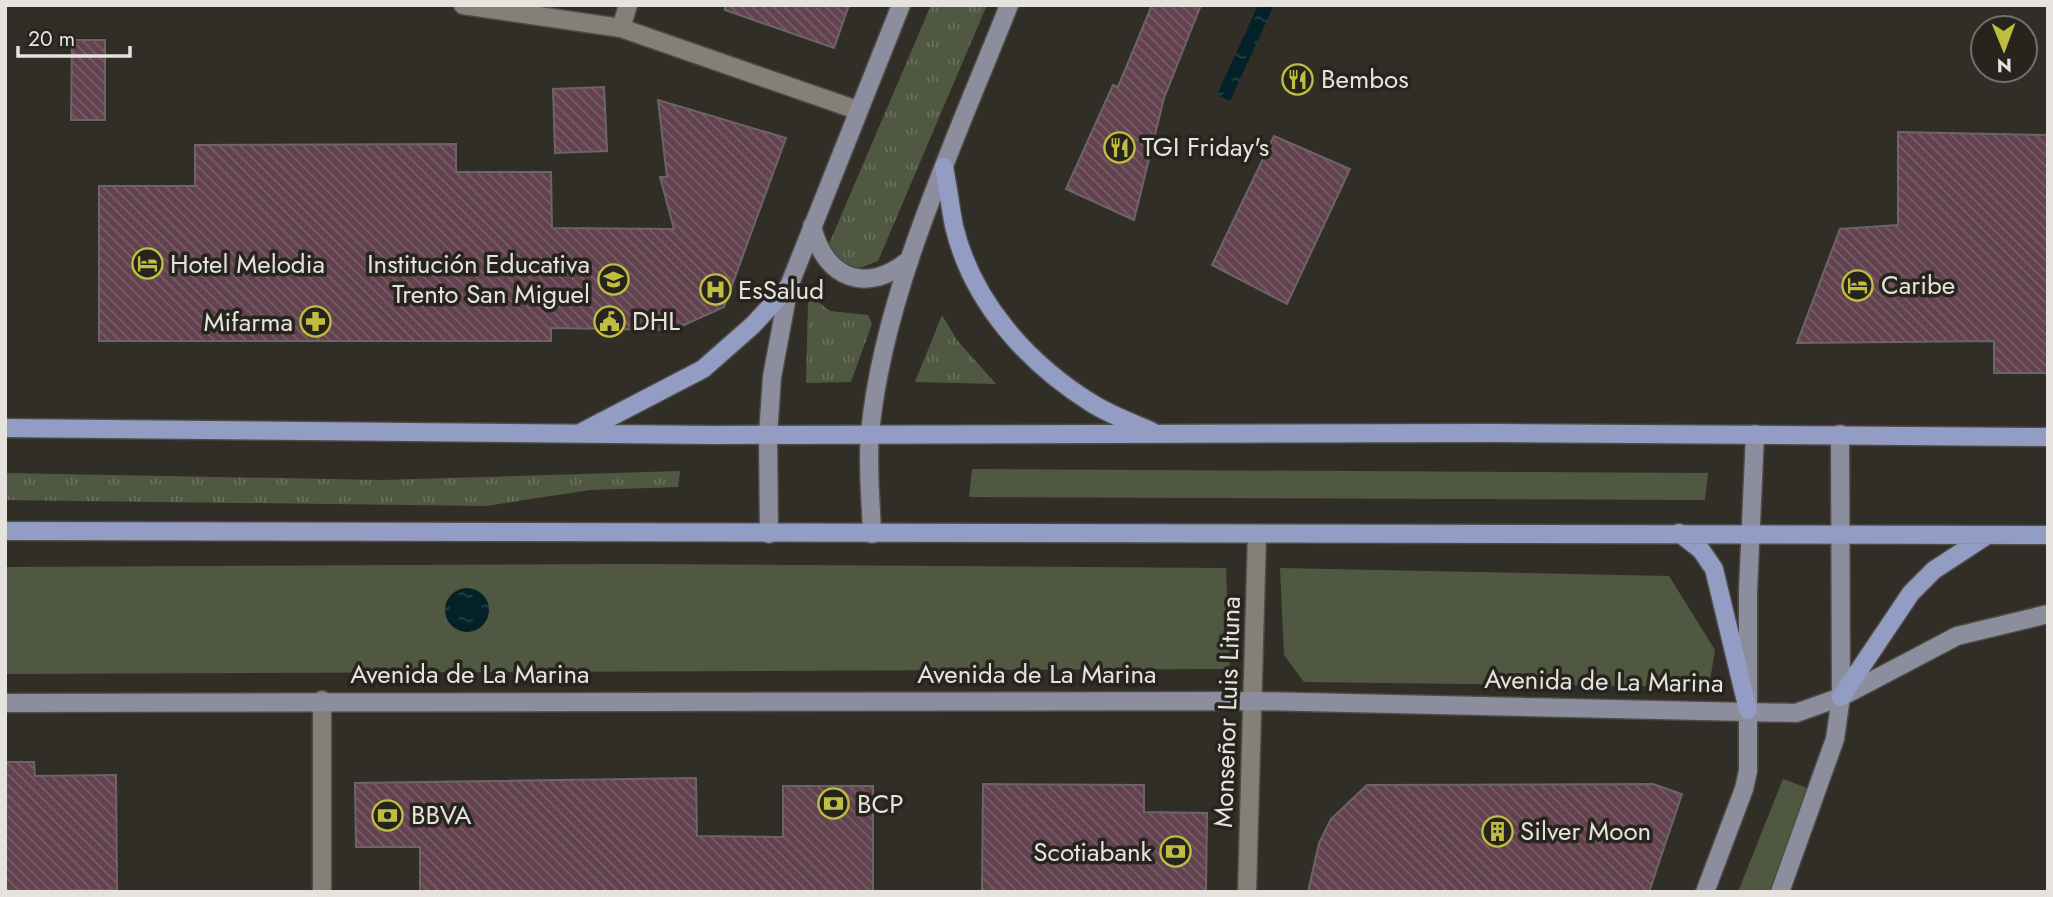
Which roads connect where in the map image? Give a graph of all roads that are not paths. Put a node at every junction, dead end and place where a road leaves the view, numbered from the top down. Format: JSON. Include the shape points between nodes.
{"nodes":[{"id":1,"x":463,"y":5,"type":"edge"},
{"id":2,"x":628,"y":5,"type":"edge"},
{"id":3,"x":901,"y":5,"type":"edge"},
{"id":4,"x":1009,"y":5,"type":"edge"},
{"id":5,"x":621,"y":28,"type":"junction"},
{"id":6,"x":857,"y":110,"type":"junction"},
{"id":7,"x":944,"y":167,"type":"junction"},
{"id":8,"x":812,"y":226,"type":"junction"},
{"id":9,"x":910,"y":258,"type":"junction"},
{"id":10,"x":789,"y":286,"type":"junction"},
{"id":11,"x":5,"y":428,"type":"edge"},
{"id":12,"x":578,"y":434,"type":"junction"},
{"id":13,"x":1158,"y":434,"type":"junction"},
{"id":14,"x":1840,"y":434,"type":"junction"},
{"id":15,"x":768,"y":435,"type":"junction"},
{"id":16,"x":870,"y":435,"type":"junction"},
{"id":17,"x":1755,"y":435,"type":"junction"},
{"id":18,"x":2048,"y":437,"type":"edge"},
{"id":19,"x":5,"y":531,"type":"edge"},
{"id":20,"x":1679,"y":533,"type":"junction"},
{"id":21,"x":769,"y":534,"type":"junction"},
{"id":22,"x":872,"y":534,"type":"junction"},
{"id":23,"x":1257,"y":534,"type":"junction"},
{"id":24,"x":1751,"y":534,"type":"junction"},
{"id":25,"x":1987,"y":535,"type":"junction"},
{"id":26,"x":2048,"y":535,"type":"edge"},
{"id":27,"x":1840,"y":536,"type":"junction"},
{"id":28,"x":2048,"y":614,"type":"edge"},
{"id":29,"x":1840,"y":697,"type":"junction"},
{"id":30,"x":322,"y":700,"type":"junction"},
{"id":31,"x":1254,"y":701,"type":"junction"},
{"id":32,"x":5,"y":703,"type":"edge"},
{"id":33,"x":1748,"y":710,"type":"junction"},
{"id":34,"x":322,"y":892,"type":"edge"},
{"id":35,"x":1247,"y":892,"type":"edge"},
{"id":36,"x":1705,"y":892,"type":"edge"},
{"id":37,"x":1780,"y":892,"type":"edge"}],
"edges":[{"from":1,"to":5,"type":"street"},
{"from":2,"to":5,"type":"street"},
{"from":3,"to":6,"type":"street"},
{"from":4,"to":7,"type":"street"},
{"from":5,"to":6,"type":"street"},
{"from":6,"to":8,"type":"street"},
{"from":7,"to":9,"type":"street"},
{"from":7,"to":13,"type":"main road","via":[[955,228],[973,278],[1001,324],[1037,364],[1094,405]]},
{"from":8,"to":9,"type":"street","via":[[817,248],[830,266],[850,277],[872,279],[893,273]]},
{"from":8,"to":10,"type":"street"},
{"from":9,"to":16,"type":"street","via":[[878,376]]},
{"from":10,"to":12,"type":"main road","via":[[703,369]]},
{"from":10,"to":15,"type":"street","via":[[772,377]]},
{"from":11,"to":12,"type":"main road"},
{"from":12,"to":15,"type":"main road"},
{"from":13,"to":16,"type":"main road"},
{"from":13,"to":17,"type":"main road"},
{"from":14,"to":17,"type":"main road"},
{"from":14,"to":18,"type":"main road"},
{"from":14,"to":27,"type":"street"},
{"from":15,"to":16,"type":"main road"},
{"from":15,"to":21,"type":"street"},
{"from":16,"to":22,"type":"street"},
{"from":17,"to":24,"type":"street"},
{"from":19,"to":21,"type":"main road"},
{"from":20,"to":23,"type":"main road"},
{"from":20,"to":24,"type":"main road"},
{"from":20,"to":33,"type":"main road","via":[[1701,550],[1714,569]]},
{"from":21,"to":22,"type":"main road"},
{"from":22,"to":23,"type":"main road"},
{"from":23,"to":31,"type":"street","name":"Monseñor Luis Lituna"},
{"from":24,"to":27,"type":"main road"},
{"from":24,"to":33,"type":"street"},
{"from":25,"to":26,"type":"main road"},
{"from":25,"to":27,"type":"main road"},
{"from":25,"to":29,"type":"main road","via":[[1934,570],[1911,593]]},
{"from":27,"to":29,"type":"street"},
{"from":28,"to":29,"type":"street","name":"Avenida de La Marina","via":[[1957,636]]},
{"from":29,"to":33,"type":"street","name":"Avenida de La Marina","via":[[1796,713]]},
{"from":29,"to":37,"type":"street","via":[[1835,739]]},
{"from":30,"to":31,"type":"street","name":"Avenida de La Marina"},
{"from":30,"to":32,"type":"street","name":"Avenida de La Marina"},
{"from":30,"to":34,"type":"street"},
{"from":31,"to":33,"type":"street","name":"Avenida de La Marina"},
{"from":31,"to":35,"type":"street","name":"Monseñor Luis Lituna"},
{"from":33,"to":36,"type":"street","via":[[1744,789]]}]}
